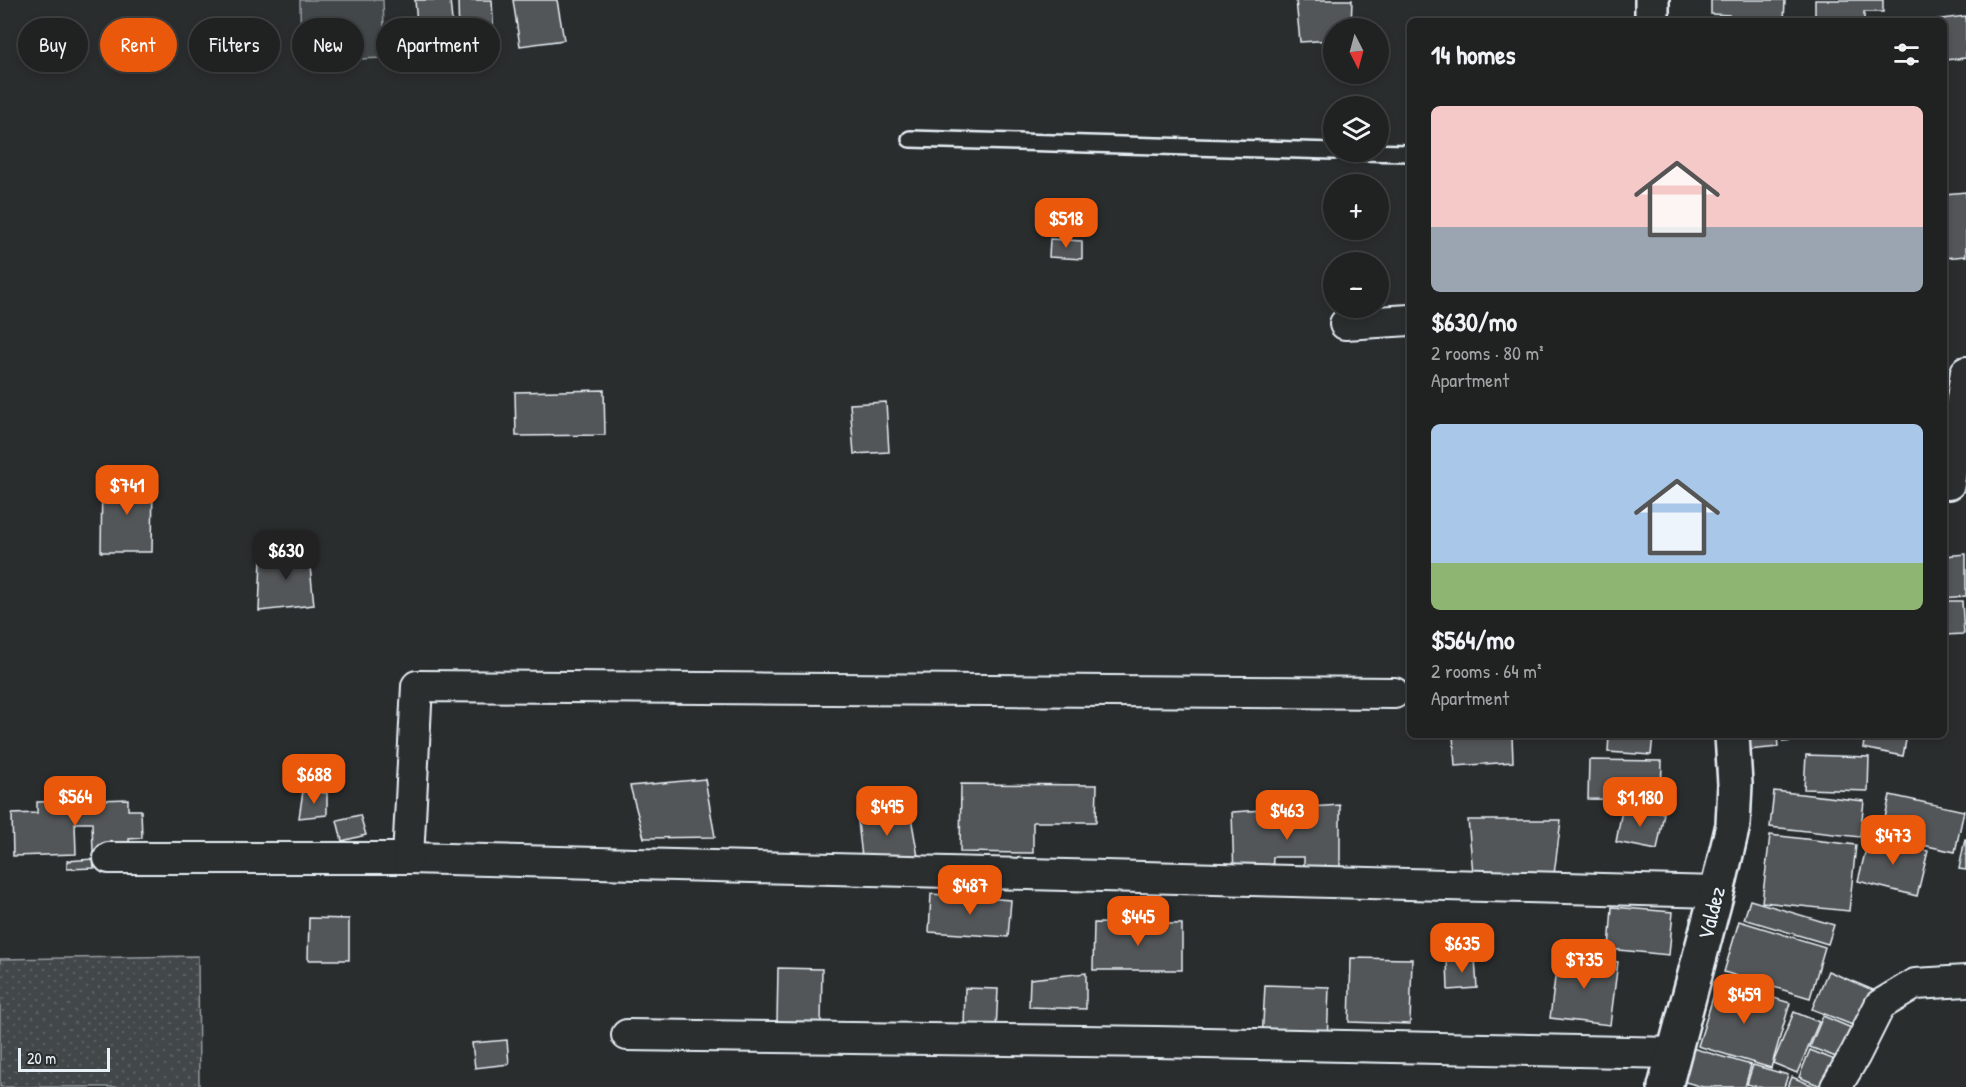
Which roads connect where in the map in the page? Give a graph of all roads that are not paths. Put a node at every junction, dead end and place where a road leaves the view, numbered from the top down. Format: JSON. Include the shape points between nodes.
{"nodes":[{"id":1,"x":1652,"y":0,"type":"edge"},
{"id":2,"x":1652,"y":18,"type":"edge"},
{"id":3,"x":910,"y":139,"type":"dead end"},
{"id":4,"x":1323,"y":151,"type":"edge"},
{"id":5,"x":1389,"y":153,"type":"edge"},
{"id":6,"x":1407,"y":153,"type":"edge"},
{"id":7,"x":1407,"y":320,"type":"edge"},
{"id":8,"x":1345,"y":324,"type":"dead end"},
{"id":9,"x":1966,"y":372,"type":"edge"},
{"id":10,"x":1953,"y":484,"type":"edge"},
{"id":11,"x":1394,"y":693,"type":"dead end"},
{"id":12,"x":1732,"y":738,"type":"edge"},
{"id":13,"x":109,"y":858,"type":"dead end"},
{"id":14,"x":408,"y":858,"type":"junction"},
{"id":15,"x":1717,"y":892,"type":"junction"},
{"id":16,"x":1966,"y":981,"type":"edge"},
{"id":17,"x":627,"y":1035,"type":"dead end"},
{"id":18,"x":1675,"y":1053,"type":"junction"},
{"id":19,"x":1665,"y":1087,"type":"edge"},
{"id":20,"x":1836,"y":1087,"type":"edge"}],
"edges":[{"from":1,"to":2,"type":"street"},
{"from":3,"to":4,"type":"lane"},
{"from":5,"to":6,"type":"lane"},
{"from":7,"to":8,"type":"street"},
{"from":9,"to":10,"type":"street"},
{"from":11,"to":14,"type":"street","via":[[417,686]]},
{"from":12,"to":15,"type":"street","name":"Valdez","via":[[1733,825]]},
{"from":13,"to":14,"type":"street"},
{"from":14,"to":15,"type":"street"},
{"from":15,"to":18,"type":"street","name":"Valdez"},
{"from":16,"to":20,"type":"street","via":[[1915,984],[1880,1005]]},
{"from":17,"to":18,"type":"street"},
{"from":18,"to":19,"type":"street","name":"Valdez"}]}
